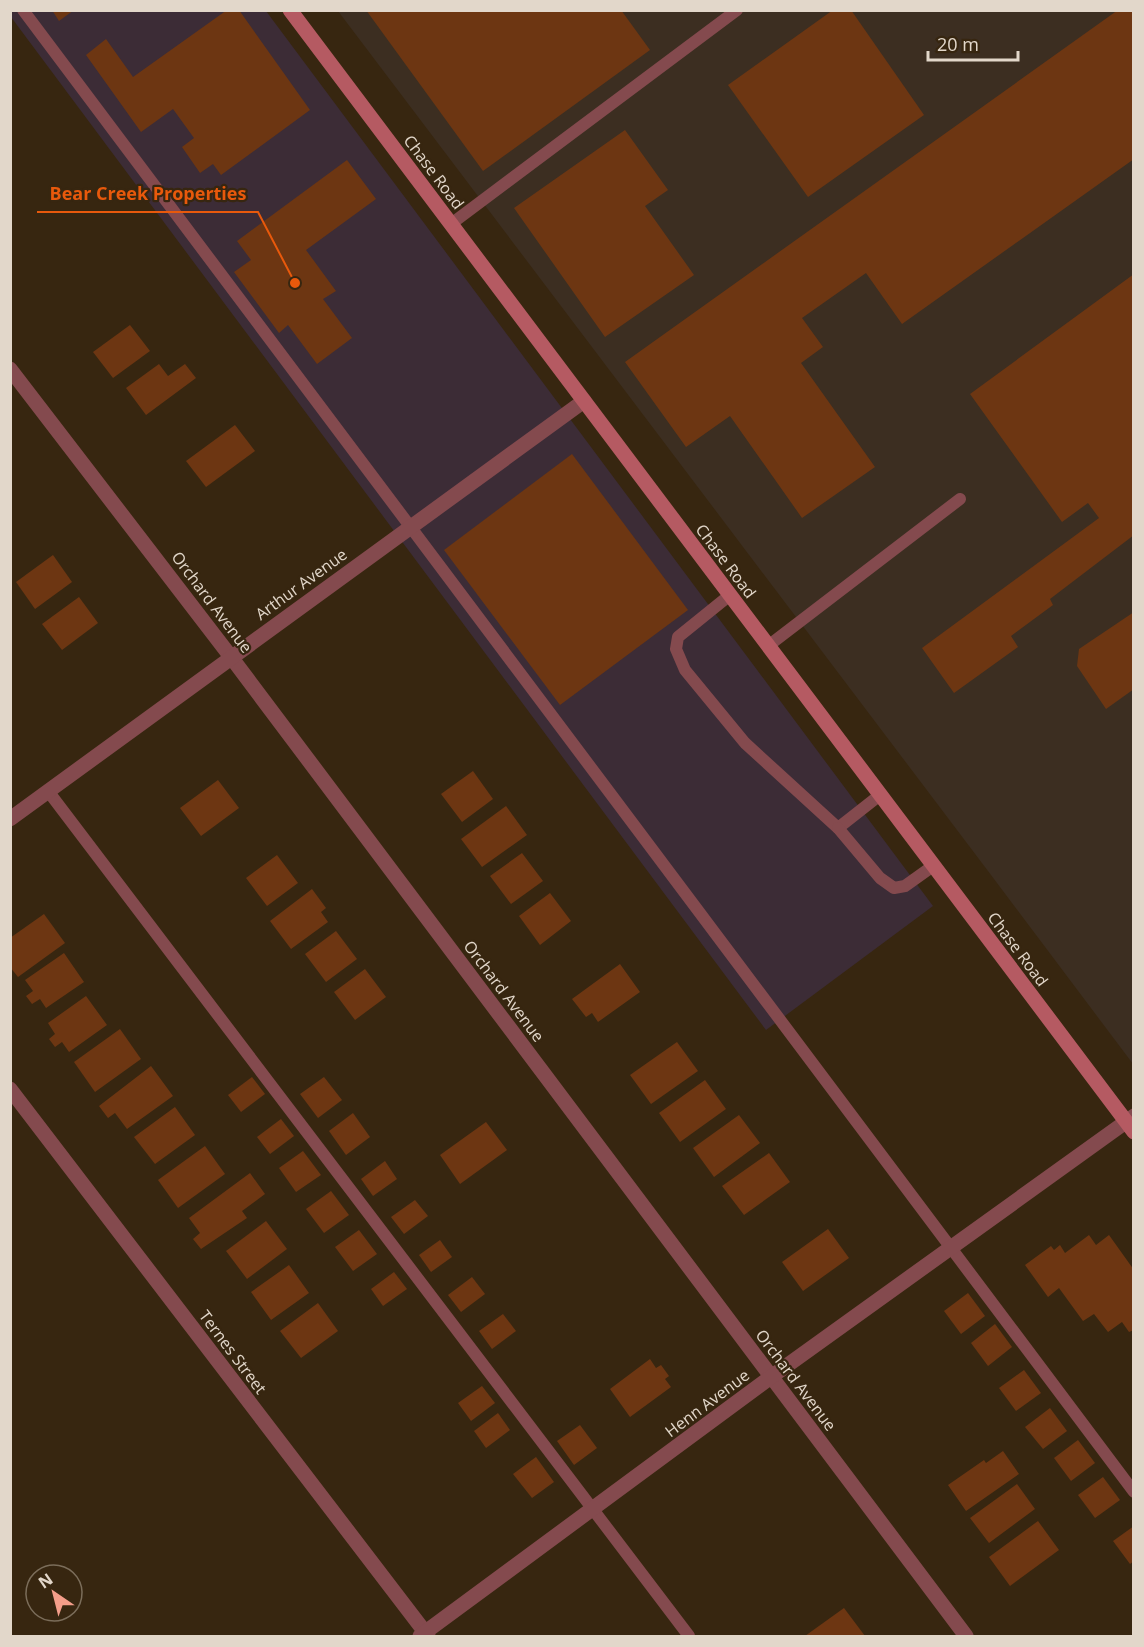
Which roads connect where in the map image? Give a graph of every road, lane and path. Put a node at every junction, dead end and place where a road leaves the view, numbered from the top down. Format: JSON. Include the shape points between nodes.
{"nodes":[{"id":1,"x":23,"y":10,"type":"edge"},
{"id":2,"x":290,"y":10,"type":"edge"},
{"id":3,"x":737,"y":10,"type":"edge"},
{"id":4,"x":451,"y":224,"type":"junction"},
{"id":5,"x":10,"y":369,"type":"edge"},
{"id":6,"x":584,"y":401,"type":"junction"},
{"id":7,"x":960,"y":499,"type":"dead end"},
{"id":8,"x":410,"y":527,"type":"junction"},
{"id":9,"x":730,"y":595,"type":"junction"},
{"id":10,"x":768,"y":646,"type":"junction"},
{"id":11,"x":231,"y":657,"type":"junction"},
{"id":12,"x":48,"y":791,"type":"junction"},
{"id":13,"x":880,"y":795,"type":"junction"},
{"id":14,"x":10,"y":819,"type":"edge"},
{"id":15,"x":838,"y":828,"type":"junction"},
{"id":16,"x":933,"y":866,"type":"junction"},
{"id":17,"x":10,"y":1089,"type":"edge"},
{"id":18,"x":1131,"y":1123,"type":"edge"},
{"id":19,"x":951,"y":1248,"type":"junction"},
{"id":20,"x":771,"y":1377,"type":"junction"},
{"id":21,"x":1134,"y":1492,"type":"edge"},
{"id":22,"x":594,"y":1509,"type":"junction"},
{"id":23,"x":424,"y":1635,"type":"edge"},
{"id":24,"x":689,"y":1636,"type":"edge"},
{"id":25,"x":966,"y":1636,"type":"edge"}],
"edges":[{"from":1,"to":8,"type":"lane"},
{"from":2,"to":4,"type":"street","name":"Chase Road"},
{"from":3,"to":4,"type":"lane"},
{"from":4,"to":6,"type":"street","name":"Chase Road"},
{"from":5,"to":11,"type":"street","name":"Orchard Avenue"},
{"from":6,"to":8,"type":"street","name":"Arthur Avenue"},
{"from":6,"to":9,"type":"street","name":"Chase Road"},
{"from":7,"to":10,"type":"lane"},
{"from":8,"to":11,"type":"street","name":"Arthur Avenue"},
{"from":8,"to":19,"type":"lane"},
{"from":9,"to":10,"type":"street","name":"Chase Road"},
{"from":9,"to":15,"type":"lane","via":[[678,637],[676,649],[685,669],[745,743]]},
{"from":10,"to":13,"type":"street","name":"Chase Road"},
{"from":11,"to":12,"type":"street","name":"Arthur Avenue"},
{"from":11,"to":20,"type":"street","name":"Orchard Avenue"},
{"from":12,"to":14,"type":"street","name":"Arthur Avenue"},
{"from":12,"to":22,"type":"lane"},
{"from":13,"to":15,"type":"lane"},
{"from":13,"to":16,"type":"street","name":"Chase Road"},
{"from":15,"to":16,"type":"lane","via":[[880,878],[894,888],[905,886]]},
{"from":16,"to":18,"type":"street","name":"Chase Road"},
{"from":17,"to":23,"type":"street","name":"Ternes Street"},
{"from":18,"to":19,"type":"street","name":"Henn Avenue"},
{"from":19,"to":20,"type":"street","name":"Henn Avenue"},
{"from":19,"to":21,"type":"lane"},
{"from":20,"to":22,"type":"street","name":"Henn Avenue"},
{"from":20,"to":25,"type":"street","name":"Orchard Avenue"},
{"from":22,"to":23,"type":"street","name":"Henn Avenue"},
{"from":22,"to":24,"type":"lane"}]}
